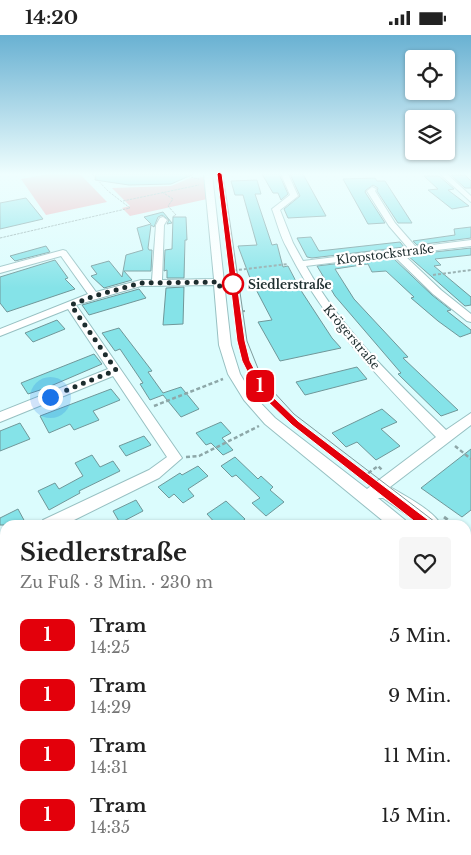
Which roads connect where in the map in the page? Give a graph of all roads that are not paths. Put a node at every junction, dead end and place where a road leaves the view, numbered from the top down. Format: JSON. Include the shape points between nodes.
{"nodes":[{"id":1,"x":210,"y":212,"type":"edge"},
{"id":2,"x":277,"y":212,"type":"edge"},
{"id":3,"x":385,"y":212,"type":"edge"},
{"id":4,"x":162,"y":220,"type":"road end"},
{"id":5,"x":471,"y":243,"type":"edge"},
{"id":6,"x":414,"y":250,"type":"junction"},
{"id":7,"x":396,"y":253,"type":"junction"},
{"id":8,"x":295,"y":264,"type":"junction"},
{"id":9,"x":0,"y":271,"type":"edge"},
{"id":10,"x":219,"y":282,"type":"junction"},
{"id":11,"x":157,"y":283,"type":"junction"},
{"id":12,"x":94,"y":296,"type":"junction"},
{"id":13,"x":71,"y":305,"type":"junction"},
{"id":14,"x":471,"y":319,"type":"edge"},
{"id":15,"x":0,"y":333,"type":"edge"},
{"id":16,"x":116,"y":370,"type":"junction"},
{"id":17,"x":0,"y":417,"type":"edge"},
{"id":18,"x":471,"y":418,"type":"edge"},
{"id":19,"x":445,"y":437,"type":"junction"},
{"id":20,"x":371,"y":495,"type":"junction"},
{"id":21,"x":59,"y":520,"type":"edge"},
{"id":22,"x":394,"y":520,"type":"edge"},
{"id":23,"x":427,"y":520,"type":"edge"}],
"edges":[{"from":1,"to":10,"type":"street"},
{"from":2,"to":8,"type":"street","name":"Krögerstraße"},
{"from":3,"to":6,"type":"street"},
{"from":4,"to":11,"type":"street"},
{"from":5,"to":6,"type":"street","name":"Klopstockstraße"},
{"from":6,"to":7,"type":"street","name":"Klopstockstraße"},
{"from":7,"to":8,"type":"street","name":"Klopstockstraße"},
{"from":7,"to":14,"type":"street"},
{"from":8,"to":19,"type":"street","name":"Krögerstraße","via":[[357,345]]},
{"from":9,"to":12,"type":"street","via":[[63,253]]},
{"from":10,"to":11,"type":"street"},
{"from":10,"to":20,"type":"street","via":[[227,354],[248,397],[280,430]]},
{"from":11,"to":12,"type":"street","via":[[141,283]]},
{"from":12,"to":13,"type":"street"},
{"from":13,"to":15,"type":"street"},
{"from":13,"to":16,"type":"street"},
{"from":16,"to":17,"type":"street"},
{"from":16,"to":21,"type":"street","via":[[175,458],[154,474]]},
{"from":18,"to":19,"type":"street"},
{"from":19,"to":20,"type":"street"},
{"from":20,"to":22,"type":"street"},
{"from":20,"to":23,"type":"street","via":[[386,492]]}]}
